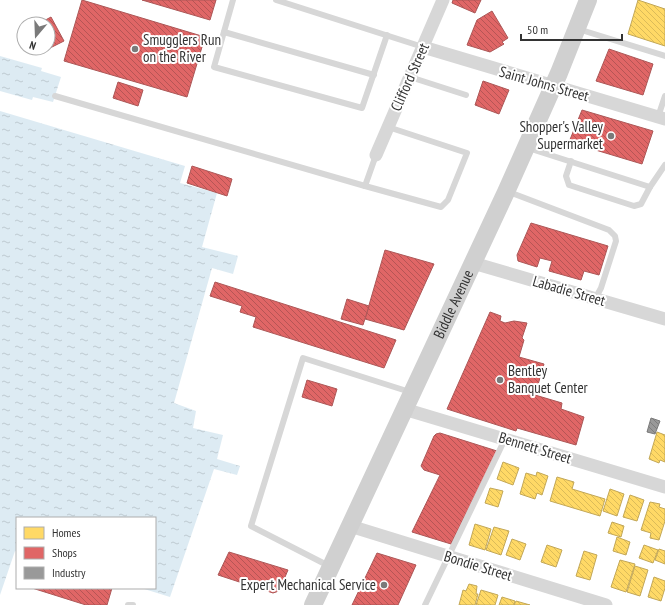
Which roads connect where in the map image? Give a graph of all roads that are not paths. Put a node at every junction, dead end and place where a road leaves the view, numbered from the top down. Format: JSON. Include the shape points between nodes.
{"nodes":[{"id":1,"x":233,"y":0,"type":"edge"},
{"id":2,"x":276,"y":0,"type":"edge"},
{"id":3,"x":443,"y":0,"type":"edge"},
{"id":4,"x":588,"y":0,"type":"edge"},
{"id":5,"x":577,"y":28,"type":"junction"},
{"id":6,"x":224,"y":32,"type":"junction"},
{"id":7,"x":388,"y":35,"type":"junction"},
{"id":8,"x":423,"y":47,"type":"junction"},
{"id":9,"x":665,"y":56,"type":"edge"},
{"id":10,"x":374,"y":75,"type":"junction"},
{"id":11,"x":410,"y":77,"type":"junction"},
{"id":12,"x":553,"y":86,"type":"junction"},
{"id":13,"x":466,"y":95,"type":"dead end"},
{"id":14,"x":55,"y":96,"type":"dead end"},
{"id":15,"x":665,"y":96,"type":"edge"},
{"id":16,"x":662,"y":118,"type":"edge"},
{"id":17,"x":388,"y":127,"type":"junction"},
{"id":18,"x":526,"y":147,"type":"junction"},
{"id":19,"x":376,"y":155,"type":"joint"},
{"id":20,"x":571,"y":162,"type":"junction"},
{"id":21,"x":665,"y":165,"type":"edge"},
{"id":22,"x":365,"y":186,"type":"junction"},
{"id":23,"x":650,"y":187,"type":"junction"},
{"id":24,"x":506,"y":192,"type":"junction"},
{"id":25,"x":473,"y":263,"type":"junction"},
{"id":26,"x":595,"y":299,"type":"junction"},
{"id":27,"x":665,"y":319,"type":"edge"},
{"id":28,"x":412,"y":393,"type":"junction"},
{"id":29,"x":404,"y":409,"type":"junction"},
{"id":30,"x":505,"y":439,"type":"junction"},
{"id":31,"x":665,"y":487,"type":"edge"},
{"id":32,"x":350,"y":526,"type":"junction"},
{"id":33,"x":448,"y":557,"type":"junction"},
{"id":34,"x":331,"y":566,"type":"junction"},
{"id":35,"x":128,"y":605,"type":"edge"},
{"id":36,"x":133,"y":605,"type":"edge"},
{"id":37,"x":313,"y":605,"type":"edge"},
{"id":38,"x":426,"y":605,"type":"edge"},
{"id":39,"x":606,"y":605,"type":"edge"}],
"edges":[{"from":1,"to":6,"type":"lane"},
{"from":2,"to":7,"type":"lane"},
{"from":3,"to":8,"type":"street","name":"Clifford Street"},
{"from":4,"to":5,"type":"main road","name":"Biddle Avenue"},
{"from":5,"to":9,"type":"lane"},
{"from":5,"to":12,"type":"main road","name":"Biddle Avenue"},
{"from":6,"to":10,"type":"lane"},
{"from":6,"to":10,"type":"lane","via":[[214,67],[362,108]]},
{"from":7,"to":8,"type":"lane"},
{"from":7,"to":10,"type":"lane"},
{"from":8,"to":11,"type":"street","name":"Clifford Street"},
{"from":8,"to":12,"type":"street","name":"Saint Johns Street"},
{"from":11,"to":13,"type":"lane"},
{"from":11,"to":17,"type":"street","name":"Clifford Street"},
{"from":12,"to":16,"type":"street","name":"Saint Johns Street"},
{"from":12,"to":18,"type":"main road","name":"Biddle Avenue"},
{"from":14,"to":22,"type":"lane"},
{"from":15,"to":16,"type":"lane"},
{"from":17,"to":19,"type":"street","name":"Clifford Street"},
{"from":17,"to":22,"type":"lane","via":[[467,153],[448,200],[441,207]]},
{"from":18,"to":20,"type":"lane"},
{"from":18,"to":24,"type":"main road","name":"Biddle Avenue"},
{"from":19,"to":22,"type":"lane"},
{"from":20,"to":23,"type":"lane"},
{"from":20,"to":23,"type":"lane","via":[[566,176],[569,185],[634,206],[640,204]]},
{"from":21,"to":23,"type":"lane"},
{"from":24,"to":25,"type":"main road","name":"Biddle Avenue"},
{"from":24,"to":26,"type":"lane","via":[[609,230],[615,236],[616,241]]},
{"from":25,"to":26,"type":"street","name":"Labadie Street"},
{"from":25,"to":28,"type":"main road","name":"Biddle Avenue"},
{"from":26,"to":27,"type":"street","name":"Labadie Street"},
{"from":28,"to":29,"type":"main road","name":"Biddle Avenue"},
{"from":28,"to":34,"type":"lane","via":[[303,358],[250,526]]},
{"from":29,"to":30,"type":"street","name":"Bennett Street"},
{"from":29,"to":32,"type":"main road","name":"Biddle Avenue"},
{"from":30,"to":31,"type":"street","name":"Bennett Street"},
{"from":30,"to":33,"type":"lane"},
{"from":32,"to":33,"type":"street","name":"Bondie Street"},
{"from":32,"to":34,"type":"main road","name":"Biddle Avenue"},
{"from":33,"to":38,"type":"lane"},
{"from":33,"to":39,"type":"street","name":"Bondie Street"},
{"from":34,"to":37,"type":"main road","name":"Biddle Avenue"},
{"from":35,"to":36,"type":"lane"}]}
